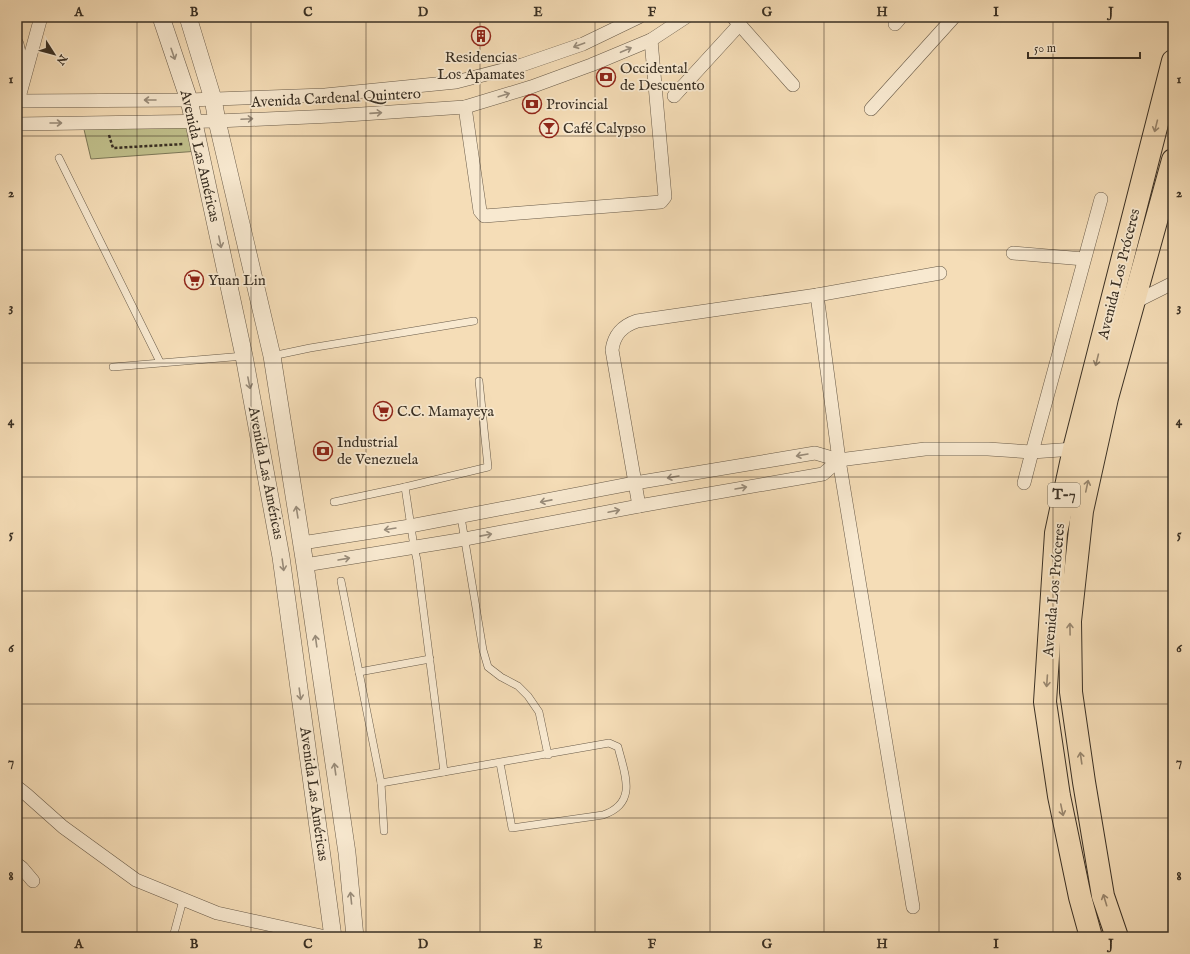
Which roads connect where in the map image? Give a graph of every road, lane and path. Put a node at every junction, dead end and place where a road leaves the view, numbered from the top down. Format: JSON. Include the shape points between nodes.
{"nodes":[{"id":1,"x":41,"y":17,"type":"edge"},
{"id":2,"x":161,"y":17,"type":"edge"},
{"id":3,"x":188,"y":17,"type":"edge"},
{"id":4,"x":640,"y":17,"type":"edge"},
{"id":5,"x":686,"y":17,"type":"edge"},
{"id":6,"x":954,"y":17,"type":"edge"},
{"id":7,"x":736,"y":21,"type":"edge"},
{"id":8,"x":651,"y":40,"type":"junction"},
{"id":9,"x":17,"y":44,"type":"edge"},
{"id":10,"x":1173,"y":61,"type":"edge"},
{"id":11,"x":21,"y":81,"type":"edge"},
{"id":12,"x":793,"y":85,"type":"dead end"},
{"id":13,"x":674,"y":96,"type":"dead end"},
{"id":14,"x":213,"y":99,"type":"junction"},
{"id":15,"x":189,"y":100,"type":"junction"},
{"id":16,"x":18,"y":101,"type":"edge"},
{"id":17,"x":465,"y":107,"type":"junction"},
{"id":18,"x":871,"y":109,"type":"dead end"},
{"id":19,"x":194,"y":121,"type":"junction"},
{"id":20,"x":217,"y":121,"type":"junction"},
{"id":21,"x":105,"y":123,"type":"junction"},
{"id":22,"x":17,"y":124,"type":"edge"},
{"id":23,"x":198,"y":143,"type":"junction"},
{"id":24,"x":59,"y":158,"type":"dead end"},
{"id":25,"x":1173,"y":160,"type":"edge"},
{"id":26,"x":1101,"y":199,"type":"dead end"},
{"id":27,"x":1013,"y":253,"type":"dead end"},
{"id":28,"x":1084,"y":259,"type":"junction"},
{"id":29,"x":940,"y":273,"type":"dead end"},
{"id":30,"x":1173,"y":283,"type":"edge"},
{"id":31,"x":816,"y":295,"type":"junction"},
{"id":32,"x":1133,"y":303,"type":"junction"},
{"id":33,"x":474,"y":322,"type":"dead end"},
{"id":34,"x":244,"y":356,"type":"junction"},
{"id":35,"x":272,"y":356,"type":"junction"},
{"id":36,"x":160,"y":362,"type":"junction"},
{"id":37,"x":113,"y":367,"type":"dead end"},
{"id":38,"x":479,"y":382,"type":"dead end"},
{"id":39,"x":1074,"y":449,"type":"junction"},
{"id":40,"x":1032,"y":452,"type":"junction"},
{"id":41,"x":840,"y":460,"type":"junction"},
{"id":42,"x":635,"y":483,"type":"junction"},
{"id":43,"x":1024,"y":483,"type":"dead end"},
{"id":44,"x":405,"y":487,"type":"junction"},
{"id":45,"x":334,"y":502,"type":"dead end"},
{"id":46,"x":639,"y":506,"type":"junction"},
{"id":47,"x":462,"y":517,"type":"junction"},
{"id":48,"x":410,"y":526,"type":"junction"},
{"id":49,"x":465,"y":539,"type":"junction"},
{"id":50,"x":302,"y":544,"type":"junction"},
{"id":51,"x":414,"y":546,"type":"junction"},
{"id":52,"x":305,"y":565,"type":"junction"},
{"id":53,"x":341,"y":581,"type":"dead end"},
{"id":54,"x":430,"y":659,"type":"junction"},
{"id":55,"x":359,"y":672,"type":"junction"},
{"id":56,"x":548,"y":755,"type":"junction"},
{"id":57,"x":500,"y":763,"type":"junction"},
{"id":58,"x":444,"y":772,"type":"junction"},
{"id":59,"x":381,"y":783,"type":"junction"},
{"id":60,"x":17,"y":787,"type":"edge"},
{"id":61,"x":384,"y":831,"type":"dead end"},
{"id":62,"x":17,"y":864,"type":"edge"},
{"id":63,"x":33,"y":881,"type":"dead end"},
{"id":64,"x":183,"y":900,"type":"junction"},
{"id":65,"x":913,"y":907,"type":"dead end"},
{"id":66,"x":173,"y":937,"type":"edge"},
{"id":67,"x":326,"y":937,"type":"edge"},
{"id":68,"x":333,"y":937,"type":"edge"},
{"id":69,"x":355,"y":937,"type":"edge"},
{"id":70,"x":1091,"y":937,"type":"edge"},
{"id":71,"x":1117,"y":937,"type":"edge"}],
"edges":[{"from":1,"to":11,"type":"street"},
{"from":2,"to":15,"type":"street","name":"Avenida Las Américas","one_way":true},
{"from":3,"to":14,"type":"street","name":"Avenida Las Américas"},
{"from":4,"to":14,"type":"street","name":"Avenida Cardenal Quintero","one_way":true,"via":[[583,44],[522,65],[456,82],[325,95]]},
{"from":5,"to":8,"type":"street","name":"Avenida Cardenal Quintero"},
{"from":6,"to":18,"type":"street"},
{"from":7,"to":12,"type":"street"},
{"from":7,"to":13,"type":"street"},
{"from":17,"to":8,"type":"street","name":"Avenida Cardenal Quintero","one_way":true,"via":[[531,87]]},
{"from":8,"to":17,"type":"street","via":[[665,197],[661,202],[484,216],[480,211]]},
{"from":9,"to":11,"type":"street"},
{"from":10,"to":39,"type":"highway","name":"Avenida Los Próceres","number":"T-7","one_way":true},
{"from":11,"to":16,"type":"street"},
{"from":14,"to":15,"type":"street","name":"Avenida Cardenal Quintero"},
{"from":14,"to":20,"type":"street","name":"Avenida Las Américas"},
{"from":15,"to":16,"type":"street","one_way":true},
{"from":15,"to":19,"type":"street","name":"Avenida Las Américas"},
{"from":20,"to":17,"type":"street","name":"Avenida Cardenal Quintero","one_way":true},
{"from":19,"to":20,"type":"street","name":"Avenida Cardenal Quintero"},
{"from":19,"to":21,"type":"street","name":"Avenida Cardenal Quintero"},
{"from":19,"to":23,"type":"street","name":"Avenida Las Américas"},
{"from":20,"to":35,"type":"street","name":"Avenida Las Américas"},
{"from":22,"to":21,"type":"street","name":"Avenida Cardenal Quintero","one_way":true},
{"from":21,"to":23,"type":"path","via":[[113,148]]},
{"from":23,"to":34,"type":"street","name":"Avenida Las Américas","one_way":true},
{"from":24,"to":36,"type":"lane"},
{"from":25,"to":32,"type":"highway","name":"Avenida Los Próceres","number":"T-7"},
{"from":26,"to":28,"type":"street"},
{"from":27,"to":28,"type":"street"},
{"from":28,"to":40,"type":"street"},
{"from":29,"to":31,"type":"street"},
{"from":30,"to":32,"type":"street"},
{"from":31,"to":41,"type":"street"},
{"from":31,"to":42,"type":"street","via":[[637,321],[622,328],[613,342],[612,350]]},
{"from":71,"to":32,"type":"highway","name":"Avenida Los Próceres","number":"T-7","one_way":true,"via":[[1103,896],[1084,782],[1071,692],[1070,621],[1082,511],[1107,398]]},
{"from":33,"to":35,"type":"lane"},
{"from":34,"to":36,"type":"lane"},
{"from":34,"to":68,"type":"street","name":"Avenida Las Américas","one_way":true,"via":[[281,557]]},
{"from":50,"to":35,"type":"street","name":"Avenida Las Américas","one_way":true},
{"from":36,"to":37,"type":"lane"},
{"from":38,"to":44,"type":"lane","via":[[488,467]]},
{"from":39,"to":40,"type":"street"},
{"from":39,"to":70,"type":"highway","name":"Avenida Los Próceres","number":"T-7","one_way":true,"via":[[1056,533],[1045,702],[1059,796]]},
{"from":40,"to":41,"type":"street","via":[[925,449]]},
{"from":40,"to":43,"type":"street"},
{"from":41,"to":42,"type":"street","one_way":true,"via":[[816,453]]},
{"from":46,"to":41,"type":"street","one_way":true,"via":[[823,474]]},
{"from":41,"to":65,"type":"street"},
{"from":42,"to":46,"type":"street"},
{"from":42,"to":47,"type":"street","one_way":true},
{"from":44,"to":45,"type":"lane"},
{"from":44,"to":48,"type":"lane"},
{"from":49,"to":46,"type":"street","one_way":true},
{"from":47,"to":48,"type":"street"},
{"from":47,"to":49,"type":"lane"},
{"from":48,"to":50,"type":"street","one_way":true},
{"from":48,"to":51,"type":"lane"},
{"from":49,"to":51,"type":"street"},
{"from":49,"to":56,"type":"lane","via":[[488,667],[518,686],[539,712]]},
{"from":50,"to":52,"type":"street","name":"Avenida Las Américas"},
{"from":52,"to":51,"type":"street","one_way":true},
{"from":51,"to":54,"type":"lane"},
{"from":69,"to":52,"type":"street","name":"Avenida Las Américas","one_way":true,"via":[[347,852]]},
{"from":53,"to":55,"type":"lane"},
{"from":54,"to":55,"type":"lane"},
{"from":54,"to":58,"type":"lane"},
{"from":55,"to":59,"type":"lane"},
{"from":56,"to":57,"type":"lane"},
{"from":56,"to":57,"type":"lane","via":[[609,743],[618,747],[627,787],[622,804],[614,811],[603,815],[512,828]]},
{"from":57,"to":58,"type":"lane"},
{"from":58,"to":59,"type":"lane"},
{"from":59,"to":61,"type":"lane"},
{"from":60,"to":64,"type":"street","via":[[63,827],[136,880]]},
{"from":62,"to":63,"type":"street"},
{"from":64,"to":66,"type":"lane"},
{"from":64,"to":67,"type":"street","via":[[216,913]]}]}
